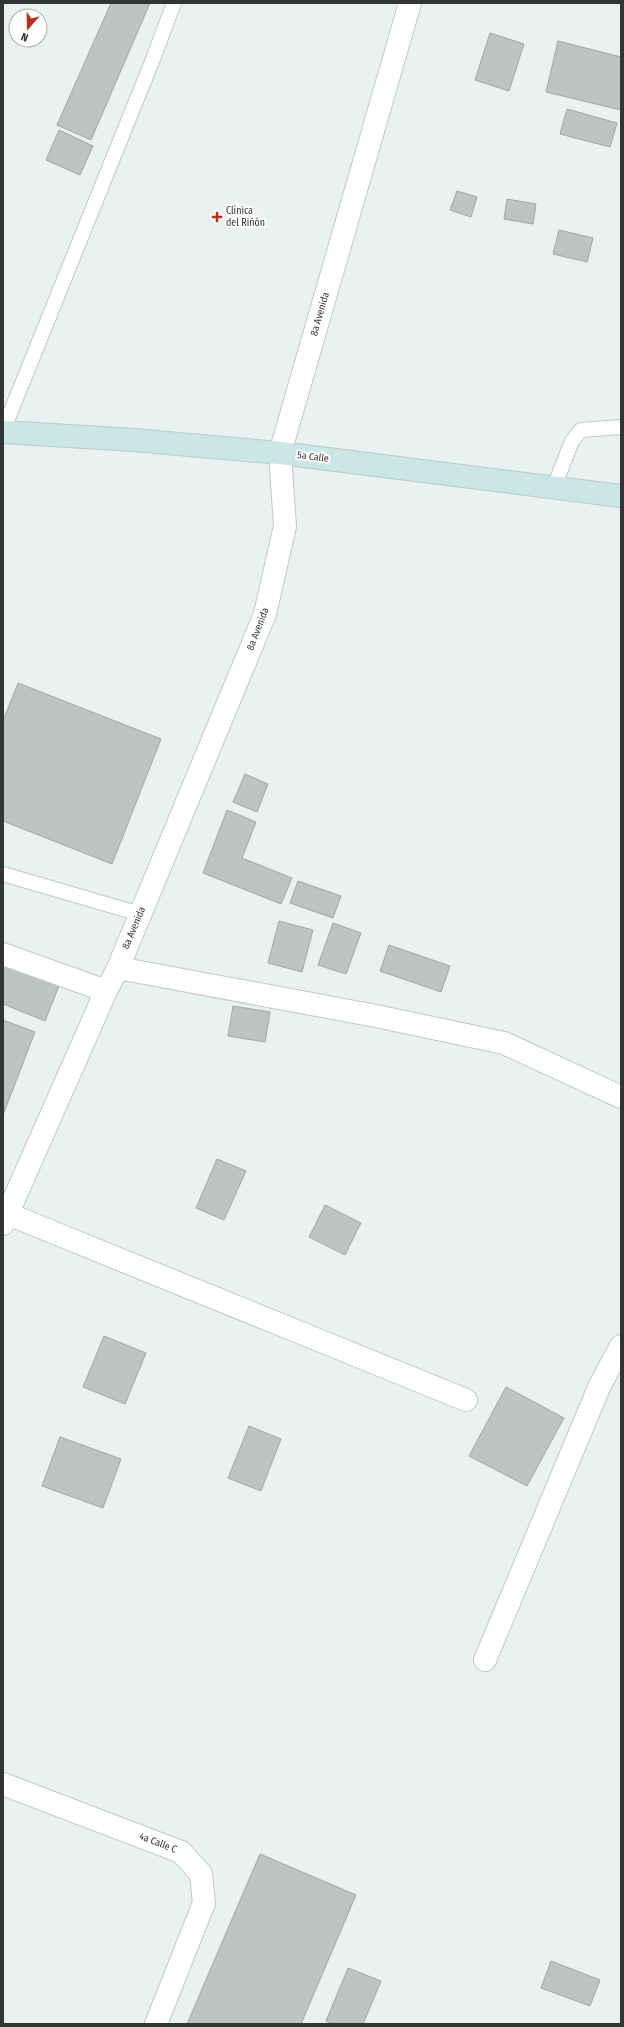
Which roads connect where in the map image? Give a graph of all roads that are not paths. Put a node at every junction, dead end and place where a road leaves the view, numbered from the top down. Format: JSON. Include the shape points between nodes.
{"nodes":[{"id":1,"x":174,"y":3,"type":"edge"},
{"id":2,"x":410,"y":3,"type":"edge"},
{"id":3,"x":621,"y":427,"type":"edge"},
{"id":4,"x":3,"y":431,"type":"edge"},
{"id":5,"x":280,"y":453,"type":"junction"},
{"id":6,"x":554,"y":487,"type":"junction"},
{"id":7,"x":621,"y":496,"type":"edge"},
{"id":8,"x":3,"y":874,"type":"edge"},
{"id":9,"x":140,"y":914,"type":"junction"},
{"id":10,"x":3,"y":954,"type":"edge"},
{"id":11,"x":118,"y":968,"type":"junction"},
{"id":12,"x":106,"y":991,"type":"junction"},
{"id":13,"x":621,"y":1097,"type":"edge"},
{"id":14,"x":5,"y":1219,"type":"edge"},
{"id":15,"x":621,"y":1346,"type":"edge"},
{"id":16,"x":466,"y":1400,"type":"dead end"},
{"id":17,"x":485,"y":1660,"type":"dead end"},
{"id":18,"x":3,"y":1784,"type":"edge"},
{"id":19,"x":156,"y":2024,"type":"edge"}],
"edges":[{"from":1,"to":4,"type":"lane"},
{"from":2,"to":5,"type":"street","name":"8a Avenida"},
{"from":3,"to":6,"type":"lane","via":[[581,430],[572,441]]},
{"from":4,"to":5,"type":"main road","name":"5a Calle"},
{"from":5,"to":6,"type":"main road","name":"5a Calle"},
{"from":5,"to":9,"type":"street","name":"8a Avenida","via":[[285,526],[265,614]]},
{"from":6,"to":7,"type":"main road","name":"5a Calle"},
{"from":8,"to":9,"type":"lane"},
{"from":9,"to":11,"type":"street","name":"8a Avenida"},
{"from":10,"to":12,"type":"street"},
{"from":11,"to":12,"type":"street","name":"8a Avenida"},
{"from":11,"to":13,"type":"street","via":[[376,1016],[504,1043]]},
{"from":12,"to":14,"type":"street","name":"8a Avenida"},
{"from":14,"to":16,"type":"street"},
{"from":15,"to":17,"type":"street","via":[[600,1385]]},
{"from":18,"to":19,"type":"street","name":"4a Calle C","via":[[181,1852],[201,1874],[204,1902]]}]}
